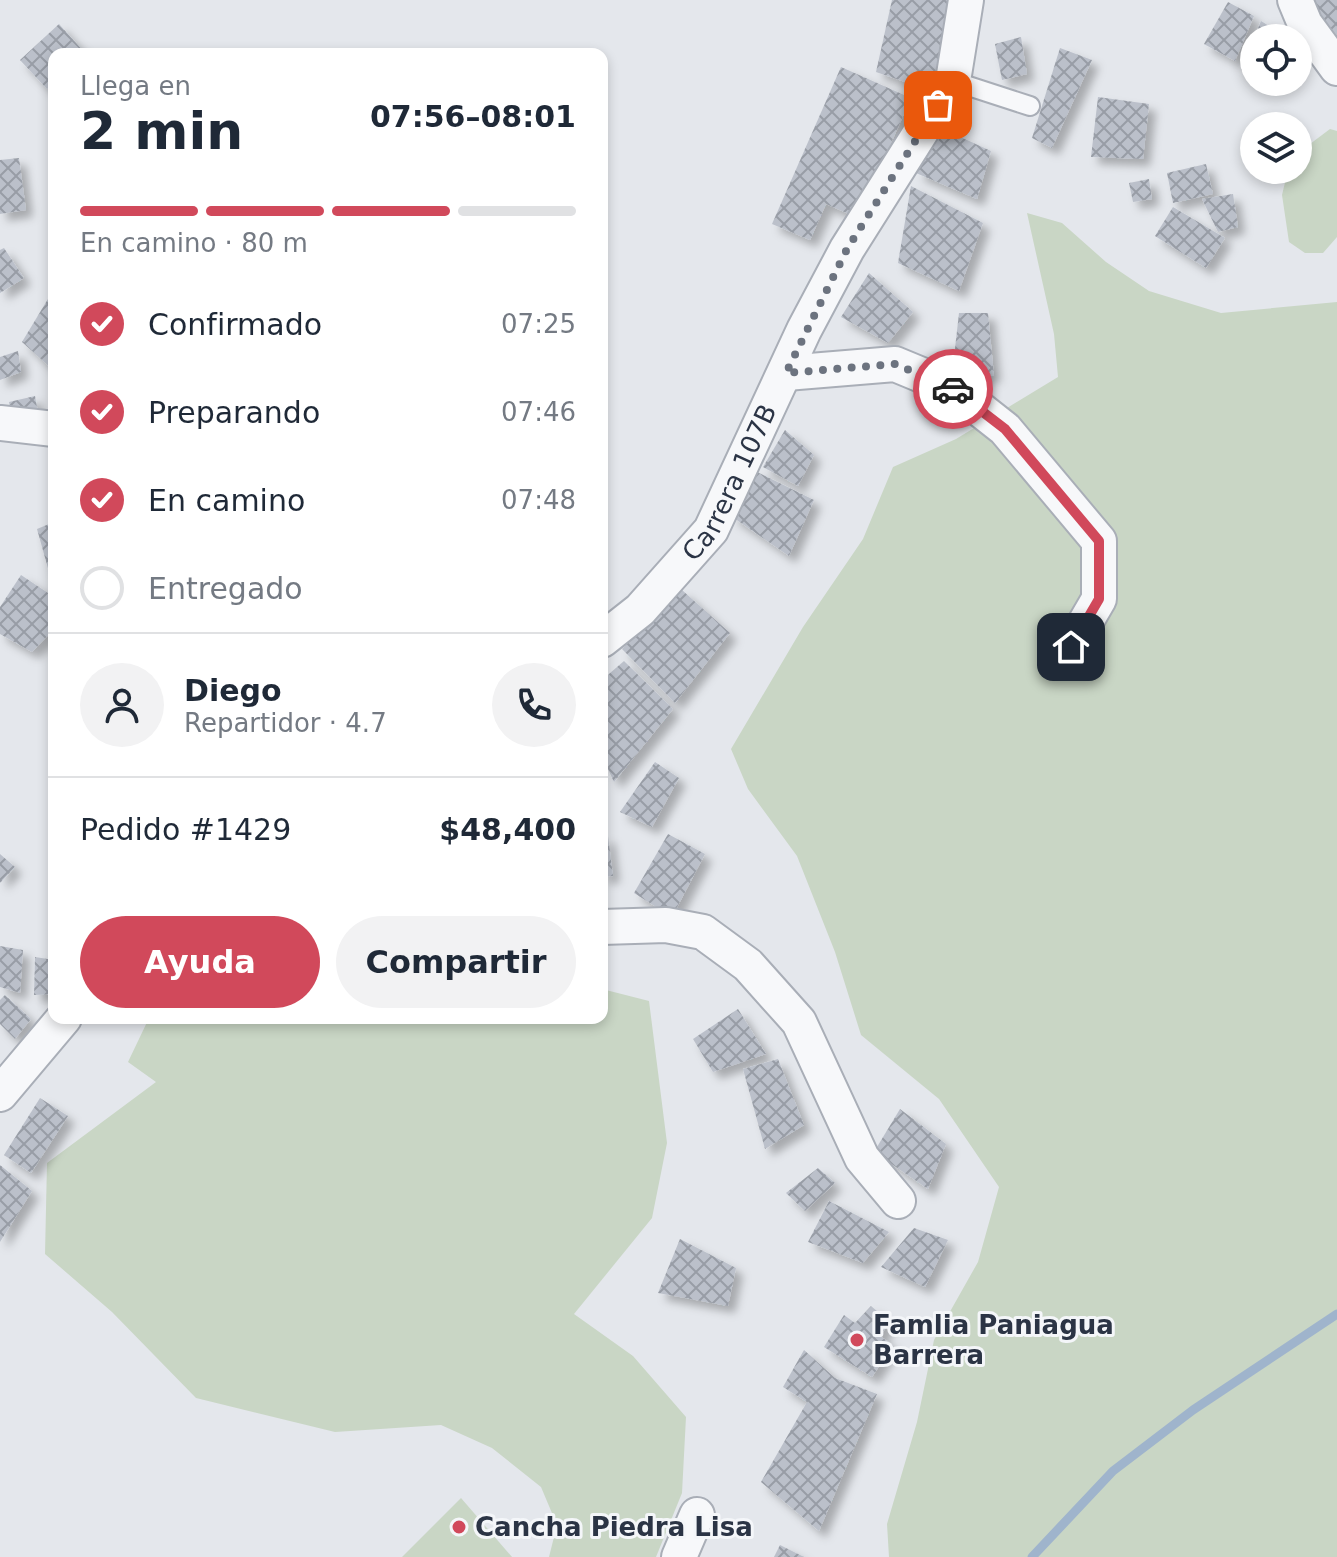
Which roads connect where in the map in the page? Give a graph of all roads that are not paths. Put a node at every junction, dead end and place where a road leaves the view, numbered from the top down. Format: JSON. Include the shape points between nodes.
{"nodes":[{"id":1,"x":966,"y":0,"type":"edge"},
{"id":2,"x":1295,"y":0,"type":"edge"},
{"id":3,"x":1337,"y":68,"type":"edge"},
{"id":4,"x":953,"y":81,"type":"junction"},
{"id":5,"x":1030,"y":106,"type":"dead end"},
{"id":6,"x":786,"y":373,"type":"junction"},
{"id":7,"x":0,"y":423,"type":"edge"},
{"id":8,"x":48,"y":428,"type":"edge"},
{"id":9,"x":608,"y":635,"type":"edge"},
{"id":10,"x":1071,"y":647,"type":"dead end"},
{"id":11,"x":608,"y":927,"type":"edge"},
{"id":12,"x":59,"y":1024,"type":"edge"},
{"id":13,"x":33,"y":1052,"type":"junction"},
{"id":14,"x":0,"y":1067,"type":"edge"},
{"id":15,"x":0,"y":1094,"type":"edge"},
{"id":16,"x":898,"y":1201,"type":"dead end"},
{"id":17,"x":697,"y":1515,"type":"dead end"},
{"id":18,"x":679,"y":1557,"type":"edge"}],
"edges":[{"from":1,"to":4,"type":"street","name":"Carrera 107B"},
{"from":2,"to":3,"type":"street","via":[[1305,24]]},
{"from":4,"to":5,"type":"lane"},
{"from":4,"to":6,"type":"street","name":"Carrera 107B","via":[[847,249]]},
{"from":6,"to":9,"type":"street","name":"Carrera 107B","via":[[711,530],[640,610]]},
{"from":6,"to":10,"type":"street","via":[[895,364],[953,388],[1005,429],[1099,541],[1099,599]]},
{"from":7,"to":8,"type":"street"},
{"from":11,"to":16,"type":"street","via":[[666,925],[703,932],[748,965],[799,1022],[862,1158]]},
{"from":12,"to":13,"type":"street"},
{"from":13,"to":14,"type":"street"},
{"from":13,"to":15,"type":"street"},
{"from":17,"to":18,"type":"street"}]}
